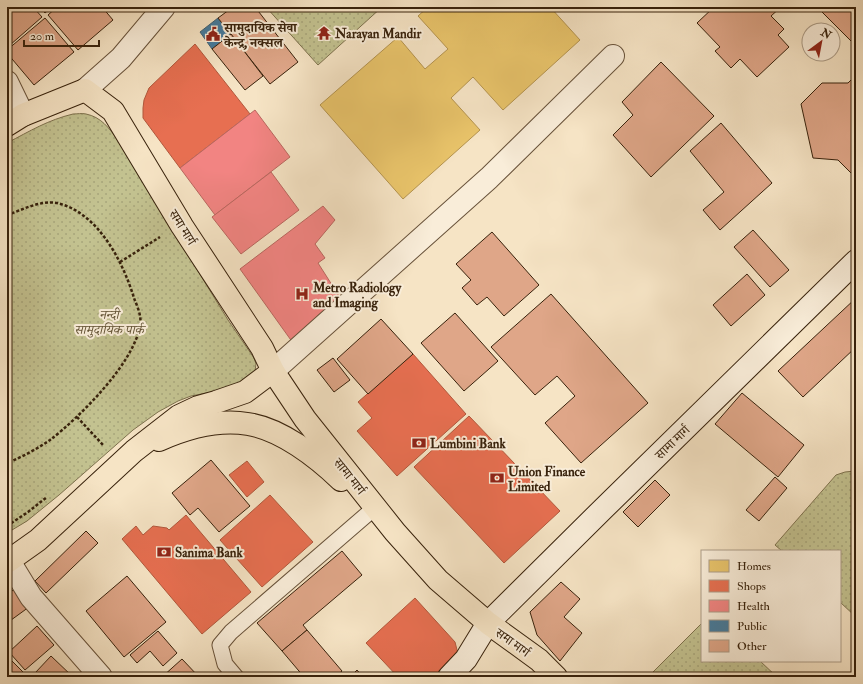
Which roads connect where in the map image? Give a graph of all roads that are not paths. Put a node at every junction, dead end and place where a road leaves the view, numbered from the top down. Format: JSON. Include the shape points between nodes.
{"nodes":[{"id":1,"x":164,"y":7,"type":"edge"},
{"id":2,"x":613,"y":56,"type":"dead end"},
{"id":3,"x":7,"y":82,"type":"edge"},
{"id":4,"x":85,"y":90,"type":"junction"},
{"id":5,"x":15,"y":120,"type":"edge"},
{"id":6,"x":856,"y":261,"type":"edge"},
{"id":7,"x":274,"y":371,"type":"junction"},
{"id":8,"x":134,"y":451,"type":"junction"},
{"id":9,"x":372,"y":510,"type":"junction"},
{"id":10,"x":395,"y":532,"type":"junction"},
{"id":11,"x":8,"y":561,"type":"edge"},
{"id":12,"x":488,"y":623,"type":"junction"},
{"id":13,"x":101,"y":677,"type":"edge"},
{"id":14,"x":236,"y":677,"type":"edge"},
{"id":15,"x":449,"y":677,"type":"edge"},
{"id":16,"x":556,"y":677,"type":"edge"}],
"edges":[{"from":1,"to":4,"type":"street","via":[[121,58]]},
{"from":2,"to":7,"type":"street","via":[[488,178]]},
{"from":3,"to":5,"type":"street"},
{"from":4,"to":5,"type":"main road"},
{"from":4,"to":7,"type":"main road","name":"समा मार्ग","via":[[113,111]]},
{"from":6,"to":12,"type":"street","name":"सामा मार्ग"},
{"from":7,"to":8,"type":"main road","via":[[245,392],[179,416]]},
{"from":7,"to":10,"type":"main road","name":"सामा मार्ग","via":[[305,419]]},
{"from":8,"to":9,"type":"main road","via":[[178,432],[207,424],[227,422],[258,426],[285,437],[310,454]]},
{"from":8,"to":11,"type":"main road","via":[[38,540]]},
{"from":9,"to":10,"type":"main road"},
{"from":9,"to":14,"type":"lane","via":[[231,632],[220,645],[225,664]]},
{"from":10,"to":12,"type":"main road","name":"सामा मार्ग","via":[[438,580]]},
{"from":11,"to":13,"type":"street","via":[[32,597]]},
{"from":12,"to":15,"type":"street","name":"सामा मार्ग","via":[[466,659]]},
{"from":12,"to":16,"type":"main road","name":"समा मार्ग","via":[[538,660]]}]}
